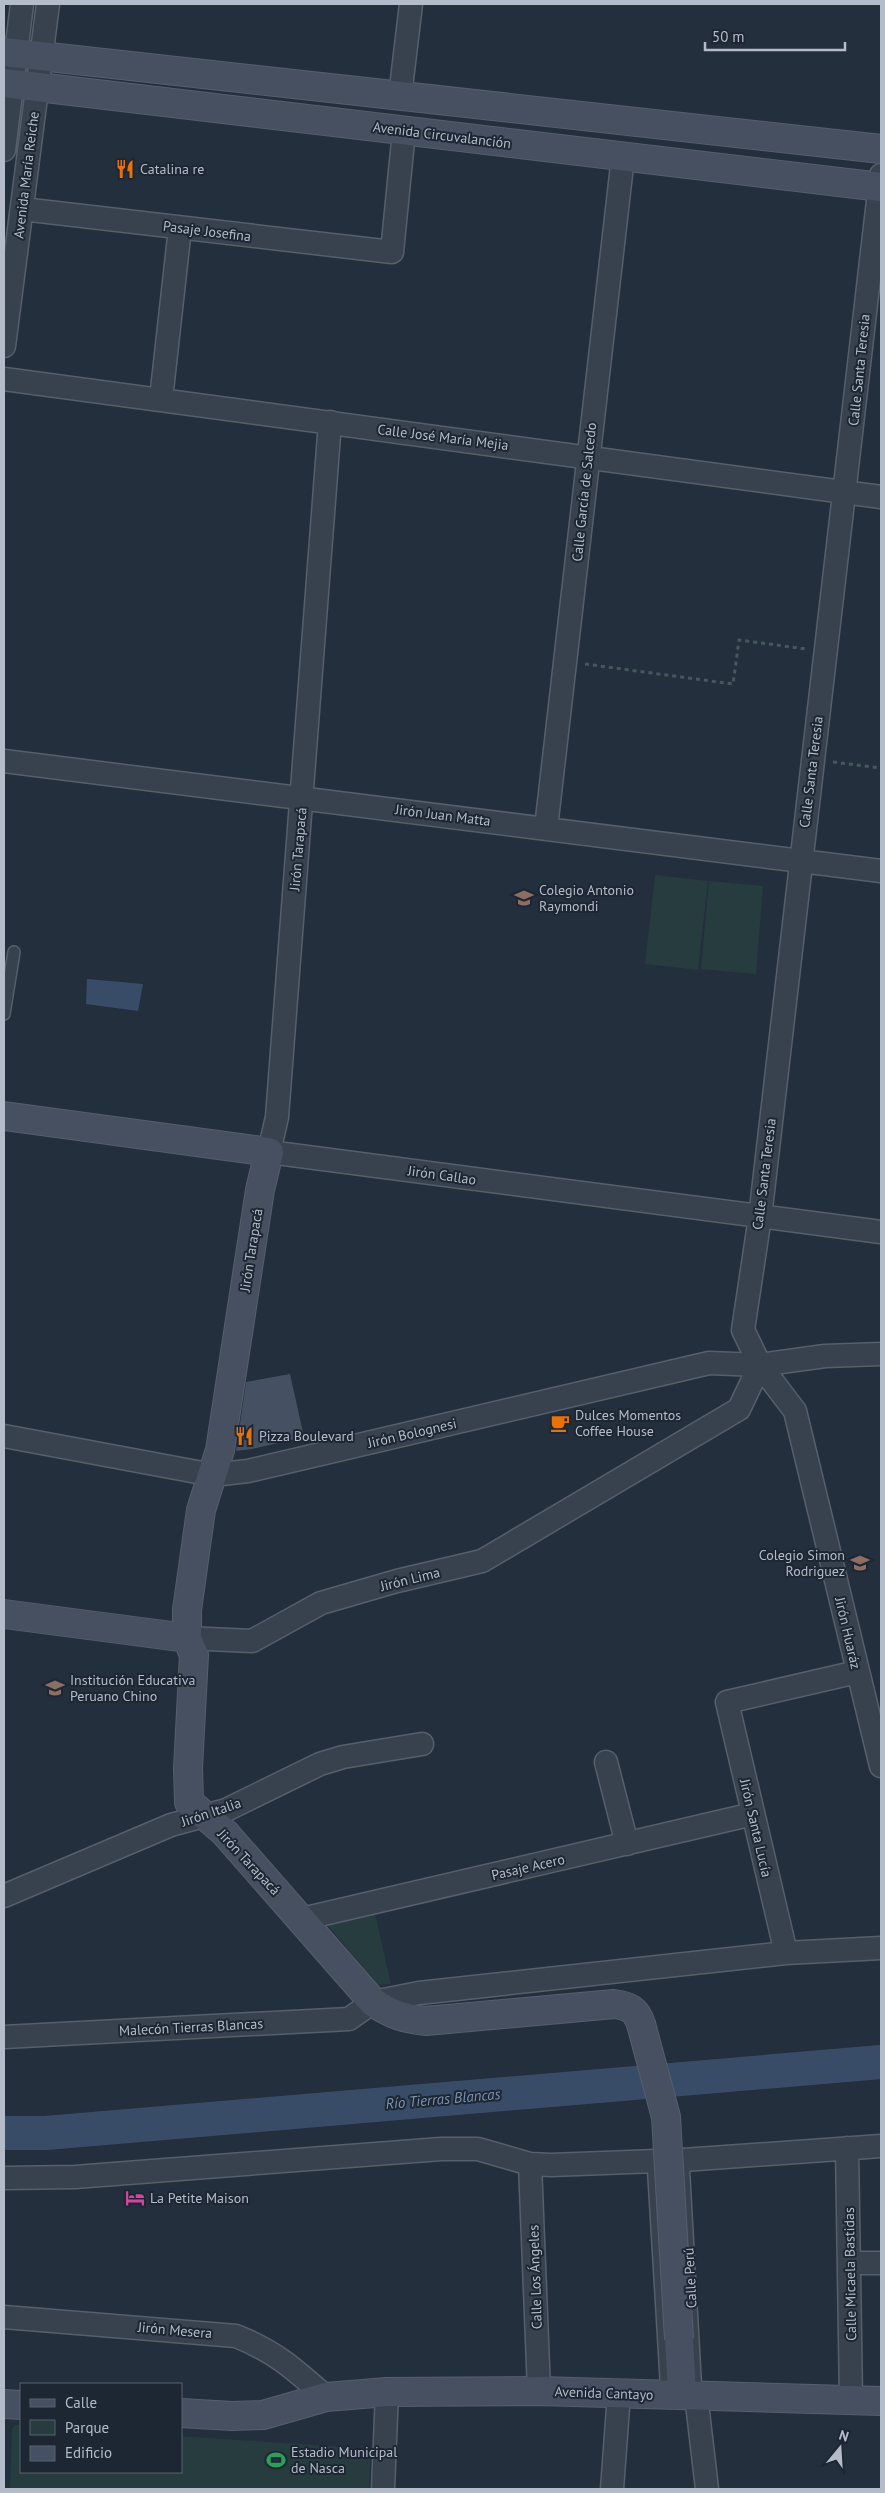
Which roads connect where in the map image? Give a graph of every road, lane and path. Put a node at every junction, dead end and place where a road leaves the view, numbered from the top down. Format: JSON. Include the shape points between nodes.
{"nodes":[{"id":1,"x":22,"y":4,"type":"edge"},
{"id":2,"x":48,"y":4,"type":"edge"},
{"id":3,"x":411,"y":4,"type":"edge"},
{"id":4,"x":21,"y":54,"type":"edge"},
{"id":5,"x":18,"y":85,"type":"edge"},
{"id":6,"x":400,"y":96,"type":"junction"},
{"id":7,"x":404,"y":131,"type":"junction"},
{"id":8,"x":881,"y":149,"type":"edge"},
{"id":9,"x":4,"y":150,"type":"edge"},
{"id":10,"x":623,"y":156,"type":"junction"},
{"id":11,"x":881,"y":183,"type":"edge"},
{"id":12,"x":22,"y":209,"type":"junction"},
{"id":13,"x":180,"y":228,"type":"junction"},
{"id":14,"x":872,"y":333,"type":"edge"},
{"id":15,"x":4,"y":346,"type":"edge"},
{"id":16,"x":4,"y":379,"type":"edge"},
{"id":17,"x":160,"y":400,"type":"junction"},
{"id":18,"x":330,"y":422,"type":"junction"},
{"id":19,"x":587,"y":456,"type":"junction"},
{"id":20,"x":846,"y":492,"type":"junction"},
{"id":21,"x":881,"y":497,"type":"edge"},
{"id":22,"x":826,"y":652,"type":"junction"},
{"id":23,"x":565,"y":661,"type":"junction"},
{"id":24,"x":812,"y":759,"type":"junction"},
{"id":25,"x":4,"y":762,"type":"edge"},
{"id":26,"x":881,"y":768,"type":"edge"},
{"id":27,"x":302,"y":797,"type":"junction"},
{"id":28,"x":546,"y":828,"type":"junction"},
{"id":29,"x":800,"y":860,"type":"junction"},
{"id":30,"x":881,"y":871,"type":"edge"},
{"id":31,"x":14,"y":952,"type":"dead end"},
{"id":32,"x":4,"y":1014,"type":"edge"},
{"id":33,"x":4,"y":1116,"type":"edge"},
{"id":34,"x":269,"y":1152,"type":"junction"},
{"id":35,"x":760,"y":1217,"type":"junction"},
{"id":36,"x":881,"y":1232,"type":"edge"},
{"id":37,"x":881,"y":1354,"type":"edge"},
{"id":38,"x":760,"y":1365,"type":"junction"},
{"id":39,"x":4,"y":1436,"type":"edge"},
{"id":40,"x":213,"y":1475,"type":"junction"},
{"id":41,"x":4,"y":1614,"type":"edge"},
{"id":42,"x":187,"y":1638,"type":"junction"},
{"id":43,"x":857,"y":1672,"type":"junction"},
{"id":44,"x":422,"y":1744,"type":"dead end"},
{"id":45,"x":606,"y":1762,"type":"dead end"},
{"id":46,"x":881,"y":1766,"type":"edge"},
{"id":47,"x":753,"y":1814,"type":"junction"},
{"id":48,"x":203,"y":1815,"type":"junction"},
{"id":49,"x":627,"y":1844,"type":"junction"},
{"id":50,"x":4,"y":1896,"type":"edge"},
{"id":51,"x":302,"y":1920,"type":"junction"},
{"id":52,"x":881,"y":1948,"type":"edge"},
{"id":53,"x":786,"y":1953,"type":"junction"},
{"id":54,"x":374,"y":2002,"type":"junction"},
{"id":55,"x":4,"y":2037,"type":"edge"},
{"id":56,"x":881,"y":2146,"type":"edge"},
{"id":57,"x":848,"y":2148,"type":"junction"},
{"id":58,"x":683,"y":2160,"type":"junction"},
{"id":59,"x":653,"y":2161,"type":"junction"},
{"id":60,"x":530,"y":2164,"type":"junction"},
{"id":61,"x":4,"y":2178,"type":"edge"},
{"id":62,"x":850,"y":2263,"type":"junction"},
{"id":63,"x":881,"y":2263,"type":"edge"},
{"id":64,"x":4,"y":2317,"type":"edge"},
{"id":65,"x":386,"y":2392,"type":"junction"},
{"id":66,"x":539,"y":2392,"type":"junction"},
{"id":67,"x":619,"y":2394,"type":"junction"},
{"id":68,"x":682,"y":2395,"type":"junction"},
{"id":69,"x":326,"y":2397,"type":"junction"},
{"id":70,"x":852,"y":2400,"type":"junction"},
{"id":71,"x":881,"y":2401,"type":"edge"},
{"id":72,"x":4,"y":2404,"type":"edge"},
{"id":73,"x":20,"y":2404,"type":"edge"},
{"id":74,"x":182,"y":2414,"type":"edge"},
{"id":75,"x":383,"y":2489,"type":"edge"},
{"id":76,"x":612,"y":2489,"type":"edge"},
{"id":77,"x":707,"y":2489,"type":"edge"}],
"edges":[{"from":1,"to":4,"type":"street","name":"Avenida María Reiche"},
{"from":2,"to":4,"type":"street","name":"Avenida María Reiche"},
{"from":3,"to":6,"type":"street"},
{"from":4,"to":5,"type":"street","name":"Avenida María Reiche"},
{"from":4,"to":6,"type":"street"},
{"from":5,"to":7,"type":"street","name":"Avenida Circuvalanción"},
{"from":5,"to":9,"type":"street","name":"Avenida María Reiche"},
{"from":5,"to":12,"type":"street","name":"Avenida María Reiche"},
{"from":6,"to":8,"type":"street"},
{"from":7,"to":10,"type":"street","name":"Avenida Circuvalanción"},
{"from":7,"to":13,"type":"street","name":"Pasaje Josefina","via":[[392,252]]},
{"from":10,"to":11,"type":"street","name":"Avenida Circuvalanción"},
{"from":10,"to":19,"type":"street","name":"Calle García de Salcedo"},
{"from":11,"to":14,"type":"street","name":"Calle Santa Teresia"},
{"from":12,"to":13,"type":"street","name":"Pasaje Josefina"},
{"from":12,"to":15,"type":"street","name":"Avenida María Reiche"},
{"from":13,"to":17,"type":"street"},
{"from":14,"to":20,"type":"street","name":"Calle Santa Teresia"},
{"from":16,"to":17,"type":"street","name":"Calle José María Mejia"},
{"from":17,"to":18,"type":"street","name":"Calle José María Mejia"},
{"from":18,"to":19,"type":"street","name":"Calle José María Mejia"},
{"from":18,"to":27,"type":"street","name":"Jirón Tarapacá"},
{"from":19,"to":20,"type":"street","name":"Calle José María Mejia"},
{"from":19,"to":23,"type":"street","name":"Calle García de Salcedo"},
{"from":20,"to":21,"type":"street","name":"Calle José María Mejia"},
{"from":20,"to":22,"type":"street","name":"Calle Santa Teresia"},
{"from":22,"to":23,"type":"path","via":[[739,640],[733,684]]},
{"from":22,"to":24,"type":"street","name":"Calle Santa Teresia"},
{"from":23,"to":28,"type":"street","name":"Calle García de Salcedo"},
{"from":24,"to":26,"type":"path"},
{"from":24,"to":29,"type":"street","name":"Calle Santa Teresia"},
{"from":25,"to":27,"type":"street","name":"Jirón Juan Matta"},
{"from":27,"to":28,"type":"street","name":"Jirón Juan Matta"},
{"from":27,"to":34,"type":"street","name":"Jirón Tarapacá","via":[[277,1117]]},
{"from":28,"to":29,"type":"street","name":"Jirón Juan Matta"},
{"from":29,"to":30,"type":"street","name":"Jirón Juan Matta"},
{"from":29,"to":35,"type":"street","name":"Calle Santa Teresia"},
{"from":31,"to":32,"type":"lane"},
{"from":33,"to":34,"type":"street","name":"Jirón Callao"},
{"from":34,"to":35,"type":"street","name":"Jirón Callao"},
{"from":34,"to":40,"type":"street","name":"Jirón Tarapacá","via":[[260,1190],[220,1450]]},
{"from":35,"to":36,"type":"street","name":"Jirón Callao"},
{"from":35,"to":38,"type":"street","name":"Calle Santa Teresia","via":[[743,1330]]},
{"from":37,"to":38,"type":"street","name":"Jirón Bolognesi","via":[[825,1356]]},
{"from":38,"to":40,"type":"street","name":"Jirón Bolognesi","via":[[709,1363],[248,1471]]},
{"from":38,"to":42,"type":"street","name":"Jirón Lima","via":[[739,1409],[482,1560],[321,1603],[252,1641]]},
{"from":38,"to":43,"type":"street","name":"Jirón Huaráz","via":[[796,1411]]},
{"from":39,"to":40,"type":"street","name":"Jirón Bolognesi"},
{"from":40,"to":42,"type":"street","name":"Jirón Tarapacá","via":[[201,1510],[187,1610]]},
{"from":41,"to":42,"type":"street","name":"Jirón Lima"},
{"from":42,"to":48,"type":"street","name":"Jirón Tarapacá","via":[[194,1655],[189,1802]]},
{"from":43,"to":46,"type":"street","name":"Jirón Huaráz"},
{"from":43,"to":47,"type":"street","name":"Jirón Santa Lucía","via":[[727,1702]]},
{"from":44,"to":48,"type":"street","name":"Jirón Italia","via":[[320,1764],[226,1810]]},
{"from":45,"to":49,"type":"street"},
{"from":47,"to":49,"type":"street","name":"Pasaje Acero"},
{"from":47,"to":53,"type":"street","name":"Jirón Santa Lucía"},
{"from":48,"to":50,"type":"street","name":"Jirón Italia","via":[[171,1825]]},
{"from":48,"to":51,"type":"street","name":"Jirón Tarapacá","via":[[225,1833]]},
{"from":49,"to":51,"type":"street","name":"Pasaje Acero"},
{"from":51,"to":54,"type":"street","name":"Jirón Tarapacá"},
{"from":52,"to":53,"type":"street"},
{"from":53,"to":54,"type":"street","via":[[419,1993]]},
{"from":54,"to":55,"type":"street","name":"Malecón Tierras Blancas","via":[[349,2019]]},
{"from":54,"to":68,"type":"street","name":"Jirón Tarapacá","bridge":true,"via":[[387,2012],[406,2019],[426,2021],[614,2004],[628,2006],[637,2014],[666,2117]]},
{"from":56,"to":57,"type":"street"},
{"from":57,"to":58,"type":"street"},
{"from":57,"to":62,"type":"street","name":"Calle Micaela Bastidas"},
{"from":58,"to":59,"type":"street"},
{"from":58,"to":68,"type":"lane","name":"Calle Perú"},
{"from":59,"to":60,"type":"street"},
{"from":59,"to":68,"type":"lane"},
{"from":60,"to":61,"type":"street","via":[[478,2149],[441,2149],[75,2177]]},
{"from":60,"to":66,"type":"street","name":"Calle Los Ángeles"},
{"from":62,"to":63,"type":"street"},
{"from":62,"to":70,"type":"street","name":"Calle Micaela Bastidas"},
{"from":64,"to":69,"type":"street","name":"Jirón Mesera","via":[[236,2336],[272,2352]]},
{"from":65,"to":66,"type":"street","name":"Avenida Cantayo"},
{"from":65,"to":69,"type":"street","name":"Avenida Cantayo"},
{"from":65,"to":75,"type":"street"},
{"from":66,"to":67,"type":"street","name":"Avenida Cantayo"},
{"from":67,"to":68,"type":"street","name":"Avenida Cantayo"},
{"from":67,"to":76,"type":"street"},
{"from":68,"to":70,"type":"street","name":"Avenida Cantayo"},
{"from":68,"to":77,"type":"street"},
{"from":69,"to":74,"type":"street","name":"Avenida Cantayo","via":[[263,2415]]},
{"from":70,"to":71,"type":"street","name":"Avenida Cantayo"},
{"from":72,"to":73,"type":"street"}]}
